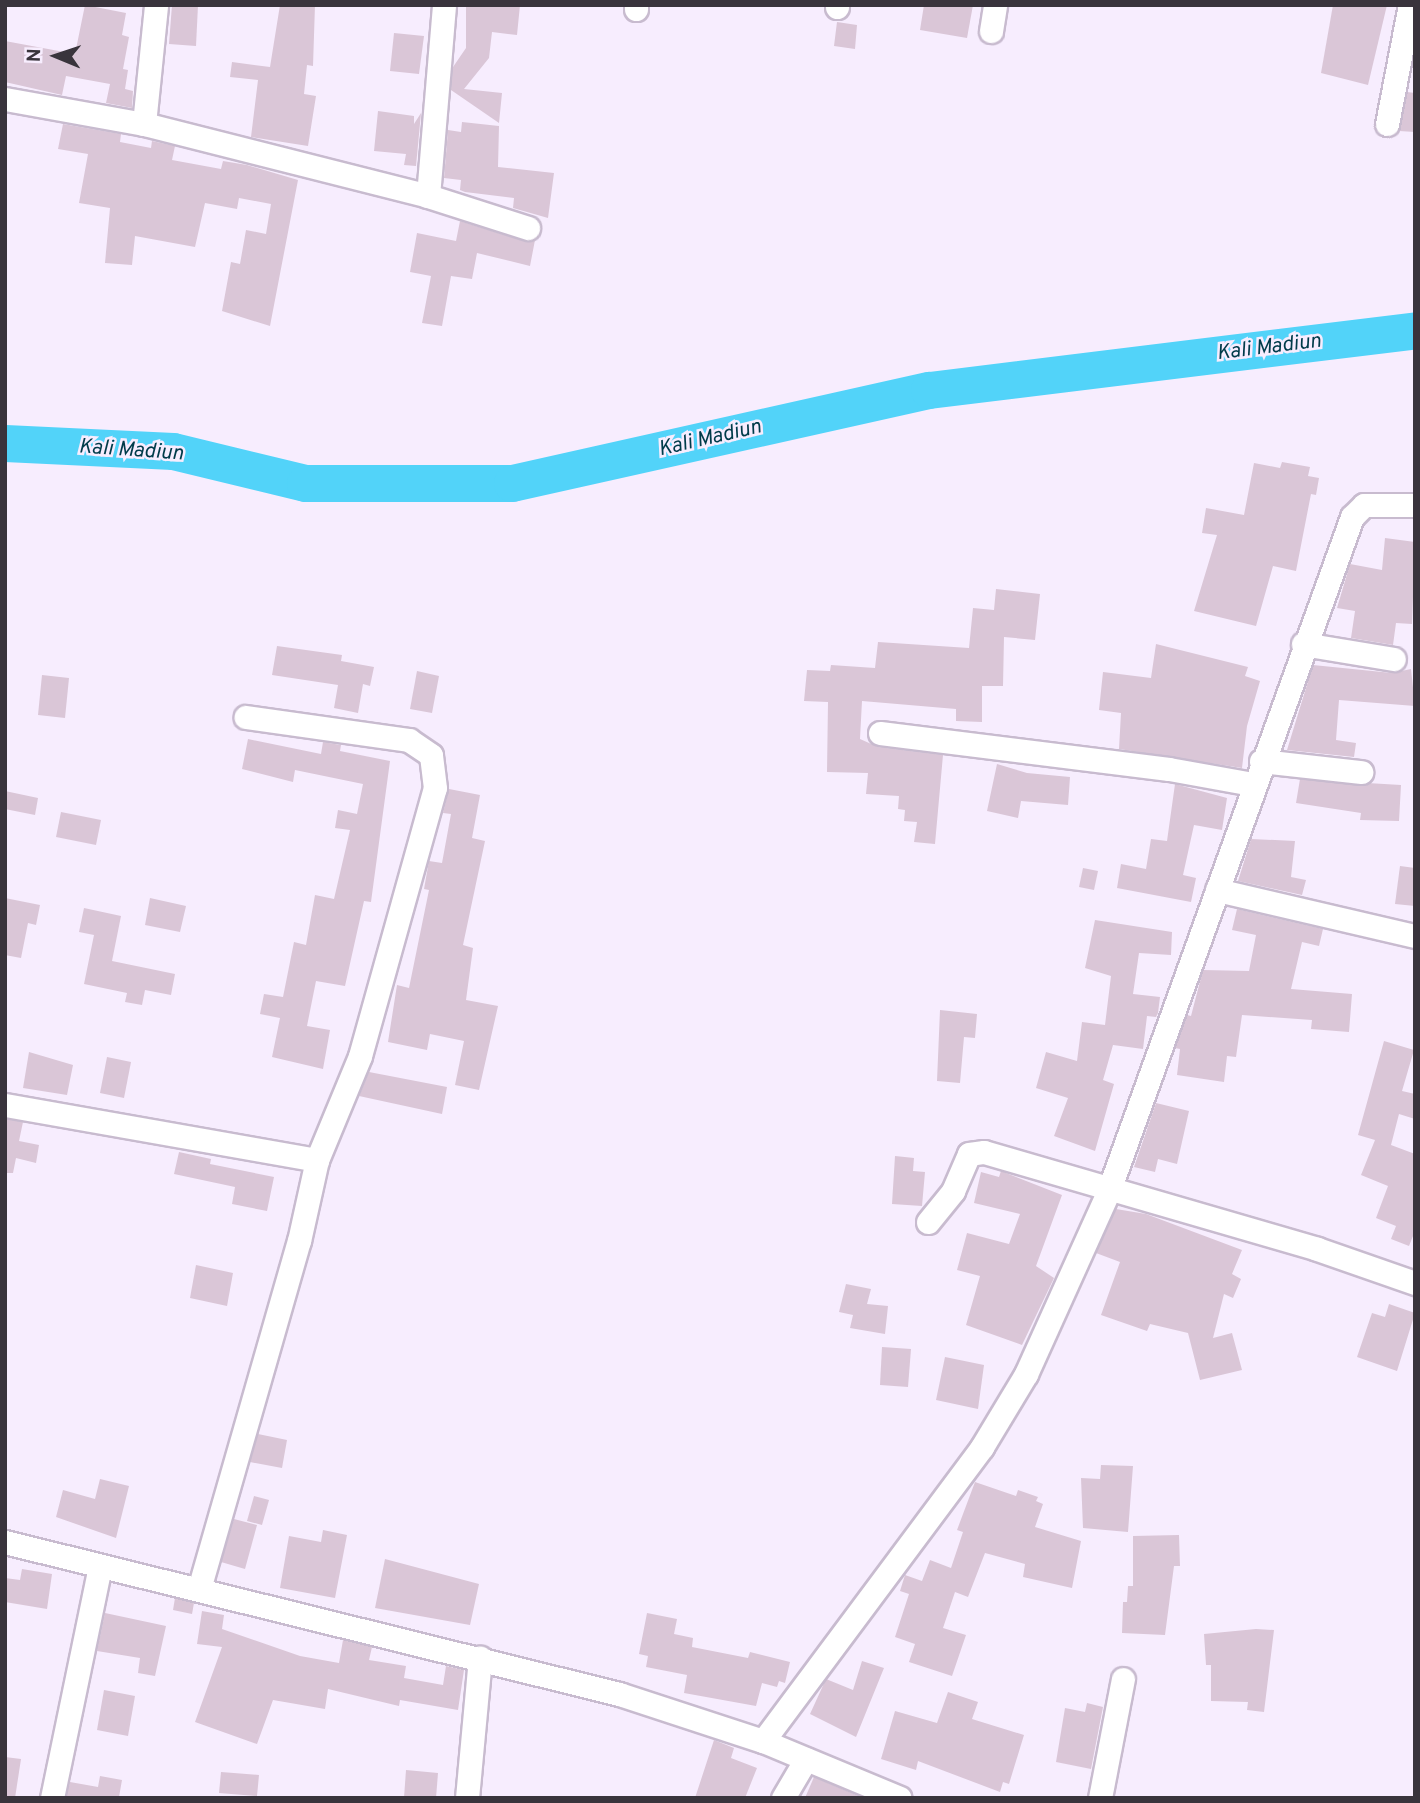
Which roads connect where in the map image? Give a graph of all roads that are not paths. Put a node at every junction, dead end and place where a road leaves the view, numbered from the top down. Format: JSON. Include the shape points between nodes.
{"nodes":[{"id":1,"x":156,"y":5,"type":"edge"},
{"id":2,"x":444,"y":5,"type":"edge"},
{"id":3,"x":995,"y":5,"type":"edge"},
{"id":4,"x":1410,"y":5,"type":"edge"},
{"id":5,"x":990,"y":31,"type":"dead end"},
{"id":6,"x":5,"y":99,"type":"edge"},
{"id":7,"x":144,"y":124,"type":"junction"},
{"id":8,"x":1387,"y":124,"type":"dead end"},
{"id":9,"x":428,"y":196,"type":"junction"},
{"id":10,"x":528,"y":228,"type":"dead end"},
{"id":11,"x":1415,"y":505,"type":"edge"},
{"id":12,"x":1303,"y":644,"type":"junction"},
{"id":13,"x":1394,"y":659,"type":"dead end"},
{"id":14,"x":246,"y":717,"type":"dead end"},
{"id":15,"x":880,"y":733,"type":"dead end"},
{"id":16,"x":1261,"y":761,"type":"junction"},
{"id":17,"x":1361,"y":772,"type":"dead end"},
{"id":18,"x":1252,"y":784,"type":"junction"},
{"id":19,"x":1217,"y":890,"type":"junction"},
{"id":20,"x":1415,"y":936,"type":"edge"},
{"id":21,"x":5,"y":1105,"type":"edge"},
{"id":22,"x":317,"y":1160,"type":"junction"},
{"id":23,"x":1109,"y":1190,"type":"junction"},
{"id":24,"x":928,"y":1222,"type":"dead end"},
{"id":25,"x":1415,"y":1283,"type":"edge"},
{"id":26,"x":5,"y":1542,"type":"edge"},
{"id":27,"x":100,"y":1566,"type":"junction"},
{"id":28,"x":199,"y":1589,"type":"junction"},
{"id":29,"x":480,"y":1658,"type":"junction"},
{"id":30,"x":1123,"y":1679,"type":"dead end"},
{"id":31,"x":764,"y":1741,"type":"junction"},
{"id":32,"x":806,"y":1759,"type":"junction"},
{"id":33,"x":52,"y":1798,"type":"edge"},
{"id":34,"x":467,"y":1798,"type":"edge"},
{"id":35,"x":783,"y":1798,"type":"edge"},
{"id":36,"x":900,"y":1798,"type":"edge"},
{"id":37,"x":1100,"y":1798,"type":"edge"}],
"edges":[{"from":1,"to":7,"type":"street"},
{"from":2,"to":9,"type":"street"},
{"from":3,"to":5,"type":"street"},
{"from":4,"to":8,"type":"street"},
{"from":6,"to":7,"type":"street"},
{"from":7,"to":9,"type":"street"},
{"from":9,"to":10,"type":"street"},
{"from":11,"to":12,"type":"street","via":[[1381,503],[1356,510]]},
{"from":12,"to":13,"type":"street"},
{"from":12,"to":16,"type":"street"},
{"from":14,"to":22,"type":"street","via":[[409,740],[431,755],[435,772],[435,788],[360,1056]]},
{"from":15,"to":18,"type":"street"},
{"from":16,"to":17,"type":"street"},
{"from":16,"to":18,"type":"street"},
{"from":18,"to":19,"type":"street"},
{"from":19,"to":20,"type":"street"},
{"from":19,"to":23,"type":"street"},
{"from":21,"to":22,"type":"street"},
{"from":22,"to":28,"type":"street","via":[[299,1241]]},
{"from":23,"to":24,"type":"street","via":[[974,1152],[964,1160],[953,1191]]},
{"from":23,"to":25,"type":"street","via":[[1317,1249]]},
{"from":23,"to":31,"type":"street","via":[[1026,1374],[982,1447]]},
{"from":26,"to":27,"type":"street"},
{"from":27,"to":28,"type":"street"},
{"from":27,"to":33,"type":"street"},
{"from":28,"to":29,"type":"street"},
{"from":29,"to":31,"type":"street","via":[[620,1694]]},
{"from":29,"to":34,"type":"street"},
{"from":30,"to":37,"type":"street"},
{"from":31,"to":32,"type":"street"},
{"from":32,"to":35,"type":"street"},
{"from":32,"to":36,"type":"street"}]}
